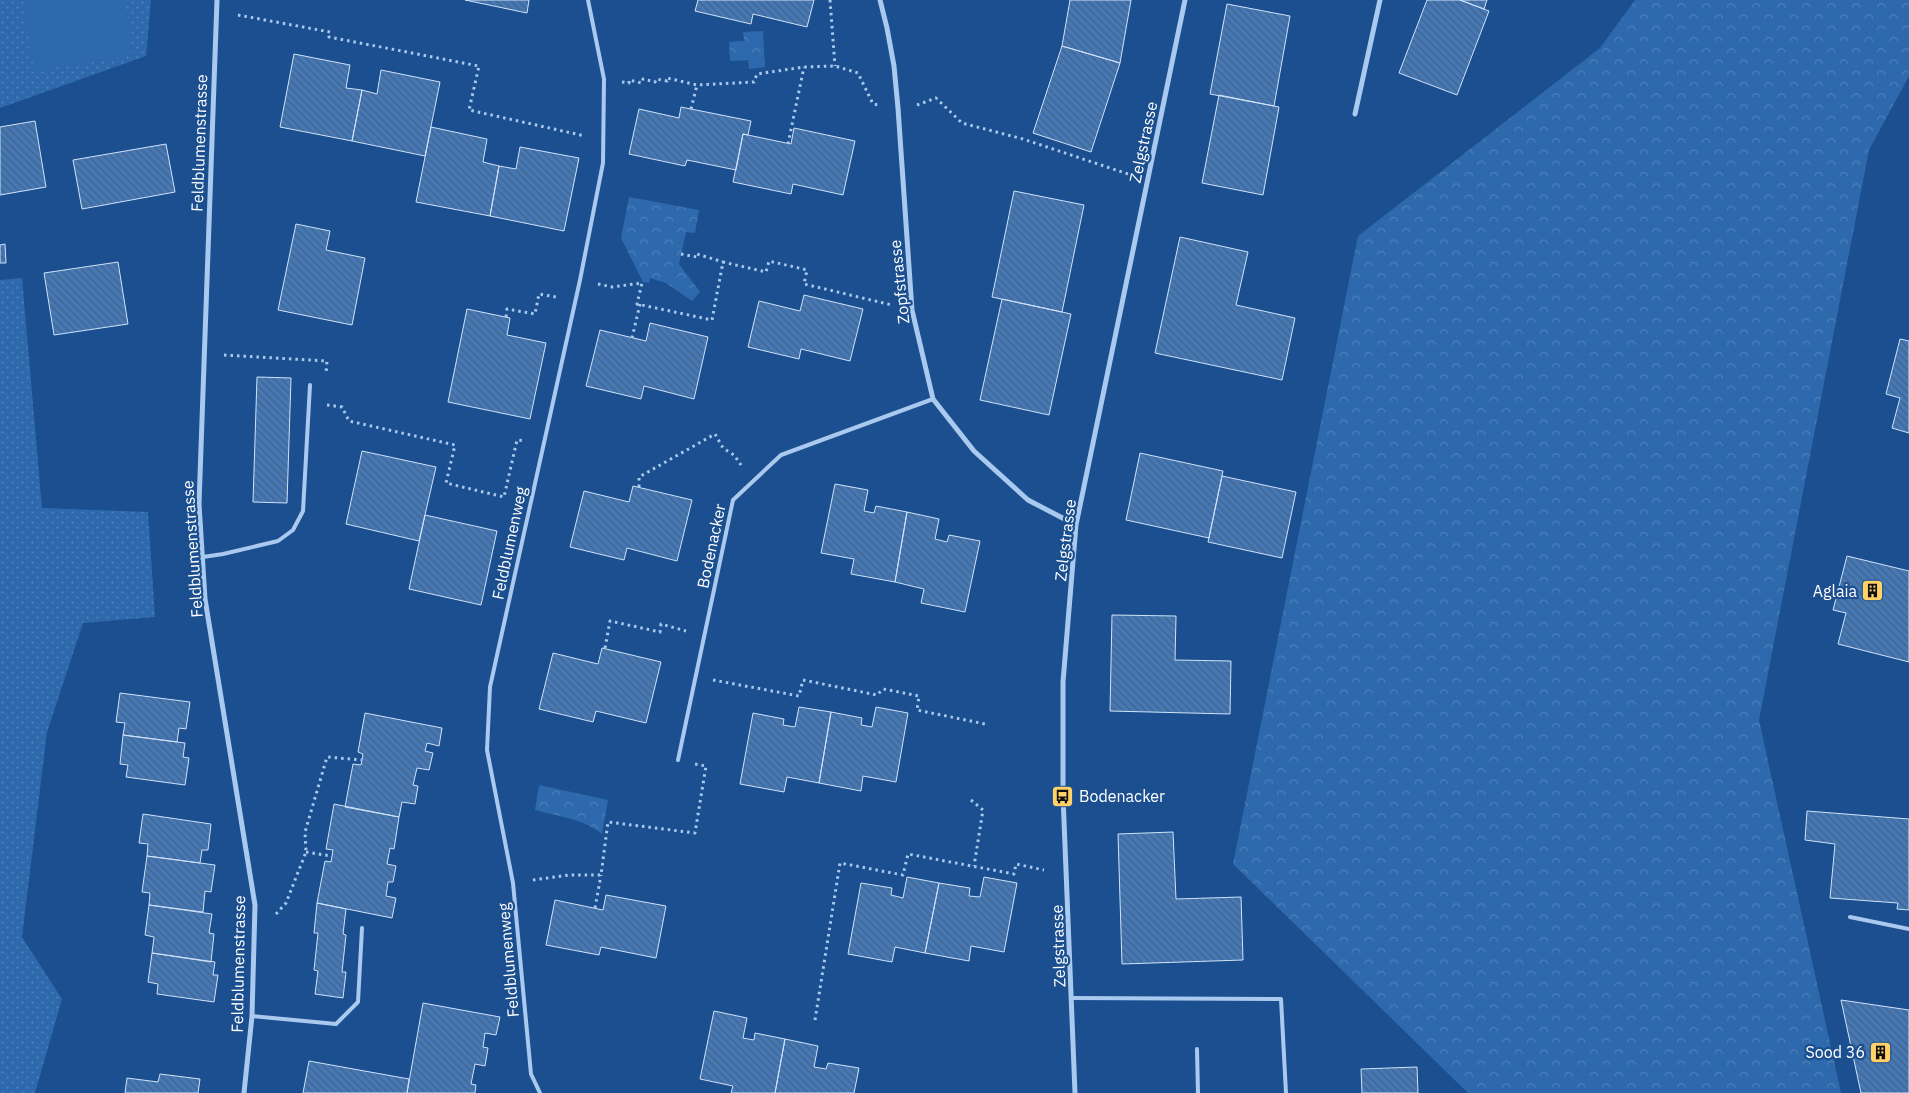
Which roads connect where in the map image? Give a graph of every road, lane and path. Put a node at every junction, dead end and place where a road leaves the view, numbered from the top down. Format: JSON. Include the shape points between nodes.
{"nodes":[{"id":1,"x":217,"y":0,"type":"edge"},
{"id":2,"x":588,"y":0,"type":"edge"},
{"id":3,"x":830,"y":0,"type":"edge"},
{"id":4,"x":880,"y":0,"type":"edge"},
{"id":5,"x":1185,"y":0,"type":"edge"},
{"id":6,"x":1380,"y":0,"type":"edge"},
{"id":7,"x":238,"y":15,"type":"dead end"},
{"id":8,"x":835,"y":66,"type":"junction"},
{"id":9,"x":804,"y":67,"type":"junction"},
{"id":10,"x":604,"y":79,"type":"junction"},
{"id":11,"x":697,"y":85,"type":"junction"},
{"id":12,"x":898,"y":108,"type":"junction"},
{"id":13,"x":691,"y":109,"type":"dead end"},
{"id":14,"x":1355,"y":114,"type":"dead end"},
{"id":15,"x":603,"y":140,"type":"junction"},
{"id":16,"x":788,"y":144,"type":"dead end"},
{"id":17,"x":1128,"y":174,"type":"dead end"},
{"id":18,"x":681,"y":254,"type":"dead end"},
{"id":19,"x":723,"y":262,"type":"junction"},
{"id":20,"x":580,"y":280,"type":"junction"},
{"id":21,"x":575,"y":301,"type":"junction"},
{"id":22,"x":640,"y":304,"type":"junction"},
{"id":23,"x":912,"y":310,"type":"junction"},
{"id":24,"x":506,"y":317,"type":"dead end"},
{"id":25,"x":632,"y":338,"type":"dead end"},
{"id":26,"x":221,"y":355,"type":"dead end"},
{"id":27,"x":326,"y":378,"type":"dead end"},
{"id":28,"x":310,"y":385,"type":"dead end"},
{"id":29,"x":933,"y":399,"type":"junction"},
{"id":30,"x":324,"y":404,"type":"dead end"},
{"id":31,"x":544,"y":444,"type":"junction"},
{"id":32,"x":753,"y":482,"type":"junction"},
{"id":33,"x":639,"y":487,"type":"dead end"},
{"id":34,"x":1076,"y":525,"type":"junction"},
{"id":35,"x":203,"y":557,"type":"junction"},
{"id":36,"x":704,"y":635,"type":"junction"},
{"id":37,"x":604,"y":648,"type":"dead end"},
{"id":38,"x":696,"y":677,"type":"junction"},
{"id":39,"x":985,"y":724,"type":"dead end"},
{"id":40,"x":362,"y":760,"type":"dead end"},
{"id":41,"x":678,"y":760,"type":"joint"},
{"id":42,"x":971,"y":800,"type":"dead end"},
{"id":43,"x":306,"y":852,"type":"junction"},
{"id":44,"x":332,"y":856,"type":"dead end"},
{"id":45,"x":974,"y":866,"type":"junction"},
{"id":46,"x":1044,"y":870,"type":"dead end"},
{"id":47,"x":600,"y":875,"type":"junction"},
{"id":48,"x":513,"y":882,"type":"junction"},
{"id":49,"x":595,"y":908,"type":"dead end"},
{"id":50,"x":274,"y":916,"type":"dead end"},
{"id":51,"x":1850,"y":917,"type":"dead end"},
{"id":52,"x":362,"y":928,"type":"dead end"},
{"id":53,"x":1909,"y":928,"type":"edge"},
{"id":54,"x":1072,"y":998,"type":"junction"},
{"id":55,"x":252,"y":1016,"type":"junction"},
{"id":56,"x":816,"y":1020,"type":"dead end"},
{"id":57,"x":1197,"y":1049,"type":"dead end"},
{"id":58,"x":244,"y":1093,"type":"edge"},
{"id":59,"x":540,"y":1093,"type":"edge"},
{"id":60,"x":1075,"y":1093,"type":"edge"},
{"id":61,"x":1198,"y":1093,"type":"edge"},
{"id":62,"x":1286,"y":1093,"type":"edge"}],
"edges":[{"from":1,"to":35,"type":"street","name":"Feldblumenstrasse","via":[[199,504]]},
{"from":2,"to":10,"type":"lane","name":"Feldblumenweg"},
{"from":3,"to":8,"type":"path"},
{"from":4,"to":12,"type":"street","name":"Zopfstrasse"},
{"from":5,"to":34,"type":"street","name":"Zelgstrasse"},
{"from":6,"to":14,"type":"street"},
{"from":7,"to":15,"type":"path","via":[[330,32],[329,37],[479,66],[469,110]]},
{"from":8,"to":9,"type":"path"},
{"from":8,"to":12,"type":"path","via":[[858,73],[873,104]]},
{"from":9,"to":11,"type":"path","via":[[757,74],[754,82]]},
{"from":9,"to":16,"type":"path"},
{"from":10,"to":11,"type":"path","via":[[642,83],[643,79],[655,82],[656,79],[666,81],[667,78]]},
{"from":10,"to":15,"type":"lane","name":"Feldblumenweg"},
{"from":11,"to":13,"type":"path"},
{"from":12,"to":17,"type":"path","via":[[936,98],[962,123],[1023,139]]},
{"from":12,"to":23,"type":"street","name":"Zopfstrasse"},
{"from":15,"to":20,"type":"lane","name":"Feldblumenweg","via":[[603,163]]},
{"from":18,"to":19,"type":"path","via":[[697,258],[697,254]]},
{"from":19,"to":22,"type":"path","via":[[712,320]]},
{"from":19,"to":23,"type":"path","via":[[766,272],[769,261],[807,270],[804,284]]},
{"from":20,"to":21,"type":"lane","name":"Feldblumenweg"},
{"from":20,"to":22,"type":"path","via":[[612,288],[642,283],[637,304]]},
{"from":21,"to":24,"type":"path","via":[[539,294],[535,314],[507,309]]},
{"from":21,"to":31,"type":"lane","name":"Feldblumenweg"},
{"from":22,"to":25,"type":"path"},
{"from":23,"to":29,"type":"street","name":"Zopfstrasse"},
{"from":26,"to":27,"type":"path","via":[[327,361]]},
{"from":28,"to":35,"type":"lane","via":[[303,511],[293,530],[278,541]]},
{"from":29,"to":32,"type":"lane","name":"Bodenacker","via":[[781,455]]},
{"from":29,"to":34,"type":"street","name":"Zopfstrasse","via":[[974,450],[1028,500]]},
{"from":30,"to":31,"type":"path","via":[[342,407],[350,421],[455,445],[446,483],[504,497],[517,440]]},
{"from":31,"to":48,"type":"lane","name":"Feldblumenweg","via":[[490,687],[487,750]]},
{"from":32,"to":33,"type":"path","via":[[715,434],[639,477]]},
{"from":32,"to":36,"type":"lane","name":"Bodenacker","via":[[733,500]]},
{"from":34,"to":54,"type":"street","name":"Zelgstrasse","via":[[1063,682],[1063,796]]},
{"from":35,"to":55,"type":"street","name":"Feldblumenstrasse","via":[[206,599],[255,905]]},
{"from":36,"to":37,"type":"path","via":[[661,624],[660,632],[610,621]]},
{"from":36,"to":38,"type":"lane","name":"Bodenacker"},
{"from":38,"to":39,"type":"path","via":[[799,696],[803,680],[876,695],[882,689],[918,696],[917,710]]},
{"from":38,"to":41,"type":"lane","name":"Bodenacker"},
{"from":40,"to":43,"type":"path","via":[[327,757],[305,832]]},
{"from":41,"to":47,"type":"path","via":[[706,766],[695,833],[608,822]]},
{"from":42,"to":45,"type":"path","via":[[983,810]]},
{"from":43,"to":44,"type":"path"},
{"from":43,"to":50,"type":"path","via":[[286,903]]},
{"from":45,"to":46,"type":"path","via":[[1014,874],[1016,864]]},
{"from":45,"to":56,"type":"path","via":[[908,854],[903,875],[840,863]]},
{"from":47,"to":48,"type":"path"},
{"from":47,"to":49,"type":"path"},
{"from":48,"to":59,"type":"lane","name":"Feldblumenweg","via":[[531,1074]]},
{"from":51,"to":53,"type":"lane"},
{"from":52,"to":55,"type":"lane","via":[[358,1002],[336,1024]]},
{"from":54,"to":60,"type":"street","name":"Zelgstrasse"},
{"from":54,"to":62,"type":"lane","via":[[1281,999]]},
{"from":55,"to":58,"type":"street","name":"Feldblumenstrasse"},
{"from":57,"to":61,"type":"lane"}]}
